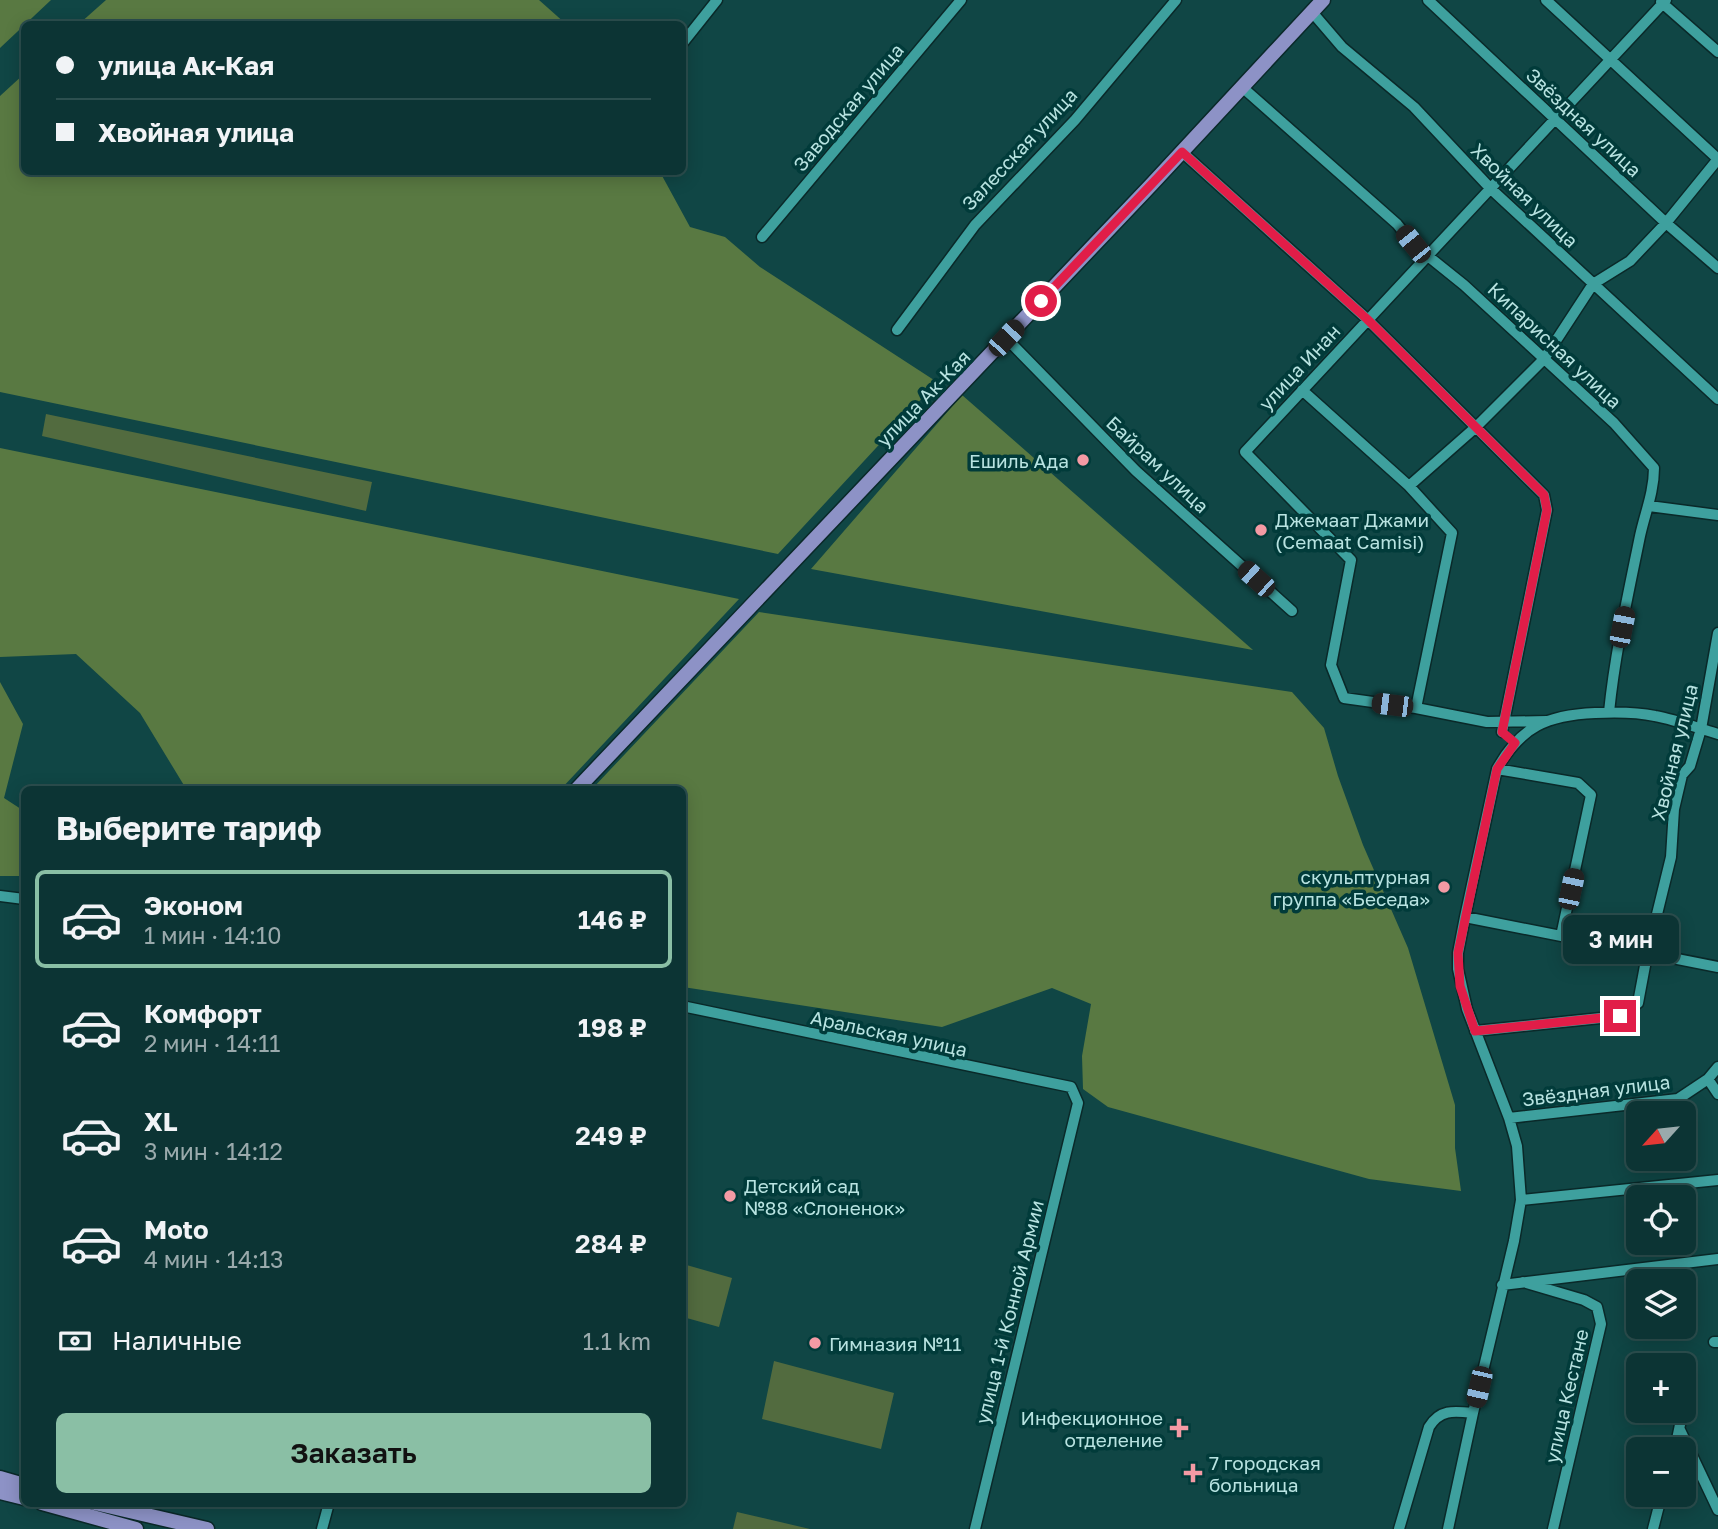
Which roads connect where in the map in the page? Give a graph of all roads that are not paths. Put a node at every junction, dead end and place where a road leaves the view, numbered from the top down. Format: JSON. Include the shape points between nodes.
{"nodes":[{"id":1,"x":717,"y":0,"type":"edge"},
{"id":2,"x":961,"y":0,"type":"edge"},
{"id":3,"x":1176,"y":0,"type":"edge"},
{"id":4,"x":1323,"y":0,"type":"edge"},
{"id":5,"x":1428,"y":0,"type":"edge"},
{"id":6,"x":1546,"y":0,"type":"edge"},
{"id":7,"x":1663,"y":2,"type":"edge"},
{"id":8,"x":1312,"y":12,"type":"junction"},
{"id":9,"x":686,"y":39,"type":"edge"},
{"id":10,"x":1718,"y":52,"type":"edge"},
{"id":11,"x":1611,"y":60,"type":"junction"},
{"id":12,"x":1242,"y":87,"type":"junction"},
{"id":13,"x":1555,"y":118,"type":"junction"},
{"id":14,"x":1182,"y":152,"type":"junction"},
{"id":15,"x":1718,"y":159,"type":"edge"},
{"id":16,"x":1491,"y":190,"type":"junction"},
{"id":17,"x":1666,"y":223,"type":"junction"},
{"id":18,"x":762,"y":237,"type":"dead end"},
{"id":19,"x":1429,"y":256,"type":"junction"},
{"id":20,"x":1718,"y":268,"type":"edge"},
{"id":21,"x":1593,"y":284,"type":"junction"},
{"id":22,"x":1367,"y":319,"type":"junction"},
{"id":23,"x":897,"y":330,"type":"dead end"},
{"id":24,"x":1006,"y":338,"type":"junction"},
{"id":25,"x":1544,"y":359,"type":"junction"},
{"id":26,"x":1302,"y":390,"type":"junction"},
{"id":27,"x":1718,"y":399,"type":"edge"},
{"id":28,"x":1476,"y":427,"type":"junction"},
{"id":29,"x":1409,"y":486,"type":"junction"},
{"id":30,"x":1649,"y":506,"type":"junction"},
{"id":31,"x":1718,"y":514,"type":"edge"},
{"id":32,"x":1292,"y":611,"type":"dead end"},
{"id":33,"x":1718,"y":633,"type":"edge"},
{"id":34,"x":1416,"y":708,"type":"junction"},
{"id":35,"x":1609,"y":712,"type":"junction"},
{"id":36,"x":1547,"y":721,"type":"junction"},
{"id":37,"x":1503,"y":727,"type":"junction"},
{"id":38,"x":1701,"y":729,"type":"junction"},
{"id":39,"x":1718,"y":734,"type":"edge"},
{"id":40,"x":1515,"y":743,"type":"junction"},
{"id":41,"x":1497,"y":769,"type":"junction"},
{"id":42,"x":580,"y":786,"type":"edge"},
{"id":43,"x":0,"y":896,"type":"edge"},
{"id":44,"x":21,"y":899,"type":"edge"},
{"id":45,"x":1465,"y":917,"type":"junction"},
{"id":46,"x":1561,"y":936,"type":"junction"},
{"id":47,"x":1647,"y":955,"type":"junction"},
{"id":48,"x":1718,"y":967,"type":"edge"},
{"id":49,"x":686,"y":1007,"type":"edge"},
{"id":50,"x":1475,"y":1031,"type":"junction"},
{"id":51,"x":1718,"y":1067,"type":"edge"},
{"id":52,"x":1708,"y":1079,"type":"junction"},
{"id":53,"x":1718,"y":1094,"type":"edge"},
{"id":54,"x":1078,"y":1104,"type":"joint"},
{"id":55,"x":1510,"y":1118,"type":"junction"},
{"id":56,"x":1718,"y":1180,"type":"edge"},
{"id":57,"x":1521,"y":1200,"type":"junction"},
{"id":58,"x":1718,"y":1259,"type":"edge"},
{"id":59,"x":1523,"y":1282,"type":"junction"},
{"id":60,"x":1502,"y":1285,"type":"junction"},
{"id":61,"x":1473,"y":1413,"type":"junction"},
{"id":62,"x":1681,"y":1423,"type":"edge"},
{"id":63,"x":1680,"y":1430,"type":"junction"},
{"id":64,"x":1678,"y":1437,"type":"edge"},
{"id":65,"x":0,"y":1478,"type":"edge"},
{"id":66,"x":21,"y":1484,"type":"edge"},
{"id":67,"x":0,"y":1492,"type":"edge"},
{"id":68,"x":21,"y":1497,"type":"edge"},
{"id":69,"x":63,"y":1507,"type":"edge"},
{"id":70,"x":104,"y":1507,"type":"edge"},
{"id":71,"x":327,"y":1507,"type":"edge"},
{"id":72,"x":1659,"y":1507,"type":"edge"},
{"id":73,"x":1718,"y":1510,"type":"edge"},
{"id":74,"x":137,"y":1521,"type":"edge"},
{"id":75,"x":207,"y":1529,"type":"edge"},
{"id":76,"x":322,"y":1529,"type":"edge"},
{"id":77,"x":975,"y":1529,"type":"edge"},
{"id":78,"x":1399,"y":1529,"type":"edge"},
{"id":79,"x":1448,"y":1529,"type":"edge"},
{"id":80,"x":1553,"y":1529,"type":"edge"},
{"id":81,"x":1653,"y":1529,"type":"edge"}],
"edges":[{"from":1,"to":9,"type":"street"},
{"from":2,"to":18,"type":"street","name":"Заводская улица"},
{"from":3,"to":23,"type":"street","name":"Залесская улица","via":[[1075,120],[975,225]]},
{"from":4,"to":8,"type":"main road","name":"улица Ак-Кая"},
{"from":5,"to":13,"type":"street","name":"Звёздная улица"},
{"from":6,"to":11,"type":"street"},
{"from":7,"to":10,"type":"street"},
{"from":7,"to":11,"type":"street","name":"улица Инан"},
{"from":8,"to":12,"type":"main road","name":"улица Ак-Кая"},
{"from":8,"to":16,"type":"street","name":"Хвойная улица","via":[[1342,47],[1414,107]]},
{"from":11,"to":13,"type":"street","name":"улица Инан"},
{"from":11,"to":15,"type":"street"},
{"from":12,"to":14,"type":"main road","name":"улица Ак-Кая"},
{"from":12,"to":19,"type":"street","name":"Кипарисная улица"},
{"from":13,"to":16,"type":"street","name":"улица Инан"},
{"from":13,"to":17,"type":"street","name":"Звёздная улица"},
{"from":14,"to":22,"type":"street"},
{"from":14,"to":24,"type":"main road","name":"улица Ак-Кая"},
{"from":15,"to":17,"type":"street"},
{"from":16,"to":19,"type":"street","name":"улица Инан"},
{"from":16,"to":21,"type":"street","name":"Хвойная улица"},
{"from":17,"to":20,"type":"street","name":"Звёздная улица"},
{"from":17,"to":21,"type":"street","via":[[1630,261]]},
{"from":19,"to":22,"type":"street","name":"улица Инан"},
{"from":19,"to":25,"type":"street","name":"Кипарисная улица"},
{"from":21,"to":25,"type":"street"},
{"from":21,"to":27,"type":"street","name":"Хвойная улица"},
{"from":22,"to":26,"type":"street","name":"улица Инан"},
{"from":22,"to":28,"type":"street"},
{"from":24,"to":32,"type":"street","name":"Байрам улица","via":[[1136,471]]},
{"from":24,"to":42,"type":"main road","name":"улица Ак-Кая"},
{"from":25,"to":28,"type":"street"},
{"from":25,"to":30,"type":"street","name":"Кипарисная улица","via":[[1654,468]]},
{"from":26,"to":29,"type":"street"},
{"from":26,"to":34,"type":"street","name":"улица Инан","via":[[1245,452],[1351,561],[1331,665],[1344,698]]},
{"from":28,"to":29,"type":"street"},
{"from":28,"to":37,"type":"street","via":[[1544,495],[1547,510]]},
{"from":29,"to":34,"type":"street","via":[[1452,533]]},
{"from":30,"to":31,"type":"street"},
{"from":30,"to":35,"type":"street","name":"Кипарисная улица","via":[[1615,662]]},
{"from":33,"to":38,"type":"street","name":"Хвойная улица"},
{"from":34,"to":37,"type":"street"},
{"from":35,"to":36,"type":"street"},
{"from":35,"to":38,"type":"street","via":[[1654,715]]},
{"from":36,"to":37,"type":"street"},
{"from":36,"to":40,"type":"street"},
{"from":37,"to":40,"type":"street"},
{"from":38,"to":39,"type":"street"},
{"from":38,"to":47,"type":"street","name":"Хвойная улица","via":[[1690,766],[1682,775],[1671,857]]},
{"from":40,"to":41,"type":"street"},
{"from":41,"to":45,"type":"street"},
{"from":41,"to":46,"type":"street","via":[[1578,783],[1591,795]]},
{"from":43,"to":44,"type":"street"},
{"from":45,"to":46,"type":"street"},
{"from":45,"to":50,"type":"street","via":[[1458,969]]},
{"from":46,"to":47,"type":"street"},
{"from":47,"to":48,"type":"street"},
{"from":47,"to":50,"type":"street","name":"Хвойная улица","via":[[1638,1003],[1620,1016]]},
{"from":49,"to":54,"type":"street","name":"Аральская улица","via":[[1071,1087]]},
{"from":50,"to":55,"type":"street"},
{"from":51,"to":52,"type":"street","name":"Звёздная улица"},
{"from":52,"to":53,"type":"street"},
{"from":52,"to":55,"type":"street","name":"Звёздная улица","via":[[1678,1099]]},
{"from":54,"to":77,"type":"street","name":"улица 1-й Конной Армии"},
{"from":55,"to":57,"type":"street"},
{"from":56,"to":57,"type":"street"},
{"from":57,"to":60,"type":"street"},
{"from":58,"to":59,"type":"street"},
{"from":59,"to":60,"type":"street"},
{"from":59,"to":80,"type":"street","name":"улица Кестане","via":[[1597,1307],[1601,1324]]},
{"from":60,"to":61,"type":"street"},
{"from":61,"to":78,"type":"street","via":[[1452,1411],[1435,1418],[1429,1427]]},
{"from":61,"to":79,"type":"street"},
{"from":62,"to":63,"type":"street"},
{"from":63,"to":64,"type":"street"},
{"from":63,"to":73,"type":"street"},
{"from":65,"to":66,"type":"main road"},
{"from":67,"to":68,"type":"main road"},
{"from":69,"to":74,"type":"main road"},
{"from":70,"to":74,"type":"main road"},
{"from":71,"to":76,"type":"street"},
{"from":72,"to":81,"type":"street"},
{"from":74,"to":75,"type":"main road"}]}
